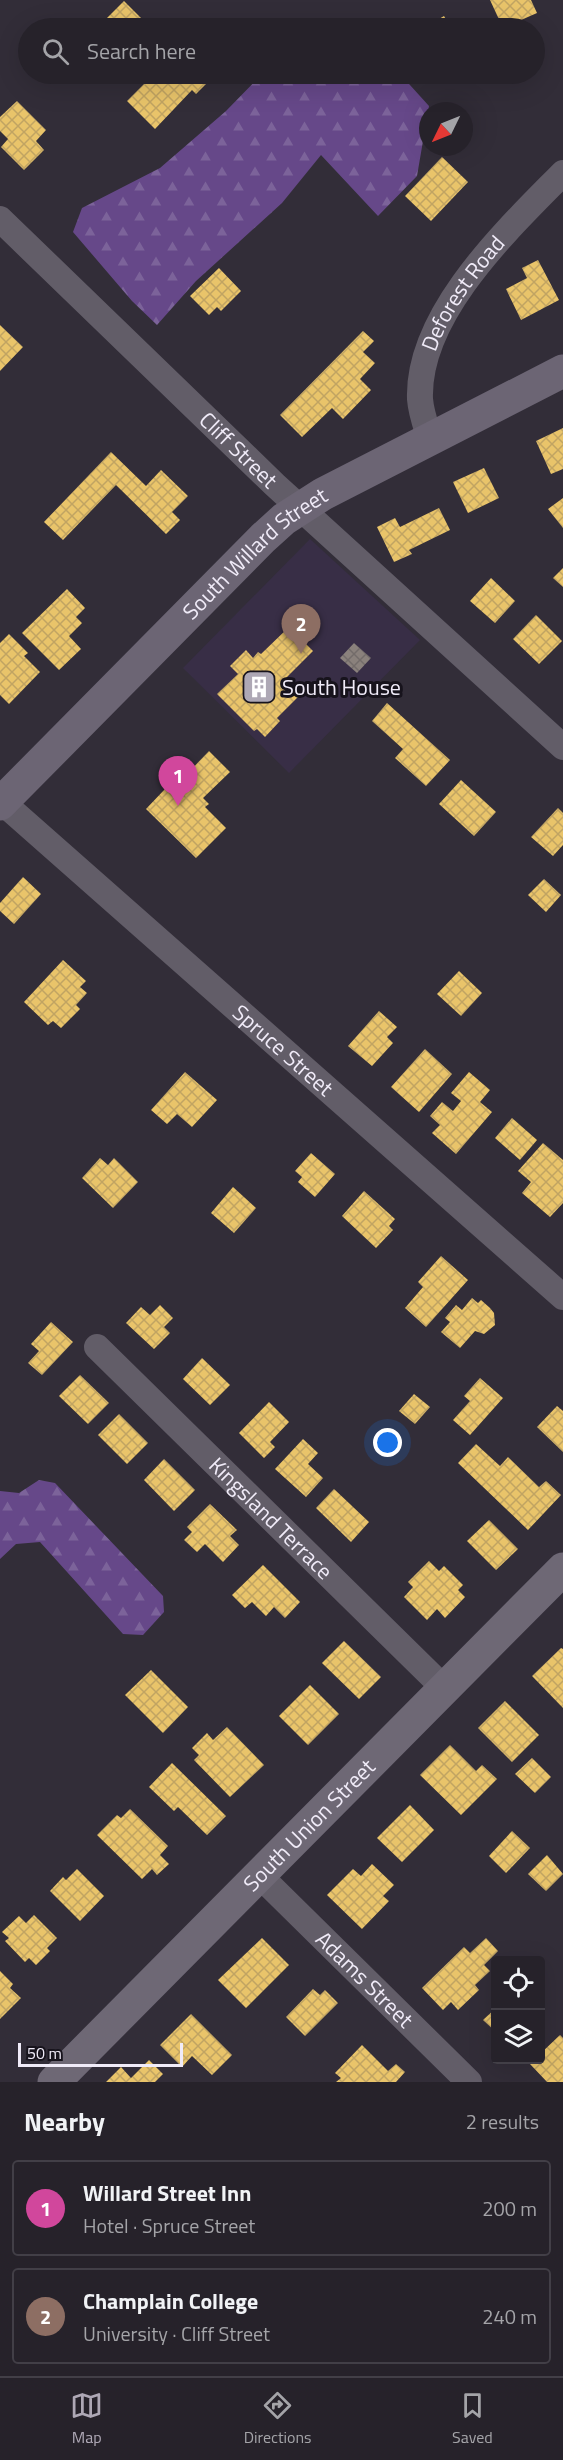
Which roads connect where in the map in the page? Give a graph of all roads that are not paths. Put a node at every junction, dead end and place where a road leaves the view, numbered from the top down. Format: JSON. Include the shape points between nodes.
{"nodes":[{"id":1,"x":563,"y":173,"type":"edge"},
{"id":2,"x":0,"y":219,"type":"edge"},
{"id":3,"x":563,"y":371,"type":"edge"},
{"id":4,"x":430,"y":439,"type":"junction"},
{"id":5,"x":300,"y":508,"type":"junction"},
{"id":6,"x":563,"y":747,"type":"edge"},
{"id":7,"x":1,"y":803,"type":"edge"},
{"id":8,"x":563,"y":1298,"type":"edge"},
{"id":9,"x":97,"y":1347,"type":"dead end"},
{"id":10,"x":563,"y":1569,"type":"edge"},
{"id":11,"x":445,"y":1689,"type":"junction"},
{"id":12,"x":260,"y":1876,"type":"junction"},
{"id":13,"x":54,"y":2082,"type":"edge"},
{"id":14,"x":469,"y":2082,"type":"edge"}],
"edges":[{"from":1,"to":4,"type":"street","name":"Deforest Road","via":[[492,246],[446,312],[420,386]]},
{"from":2,"to":5,"type":"street","name":"Cliff Street"},
{"from":3,"to":4,"type":"main road","name":"South Willard Street"},
{"from":4,"to":5,"type":"main road","name":"South Willard Street"},
{"from":5,"to":6,"type":"street","name":"Cliff Street"},
{"from":5,"to":7,"type":"main road","name":"South Willard Street","via":[[262,538]]},
{"from":7,"to":8,"type":"street","name":"Spruce Street"},
{"from":9,"to":11,"type":"street","name":"Kingsland Terrace"},
{"from":10,"to":11,"type":"main road","name":"South Union Street"},
{"from":11,"to":12,"type":"main road","name":"South Union Street"},
{"from":12,"to":13,"type":"main road","name":"South Union Street"},
{"from":12,"to":14,"type":"street","name":"Adams Street"}]}
